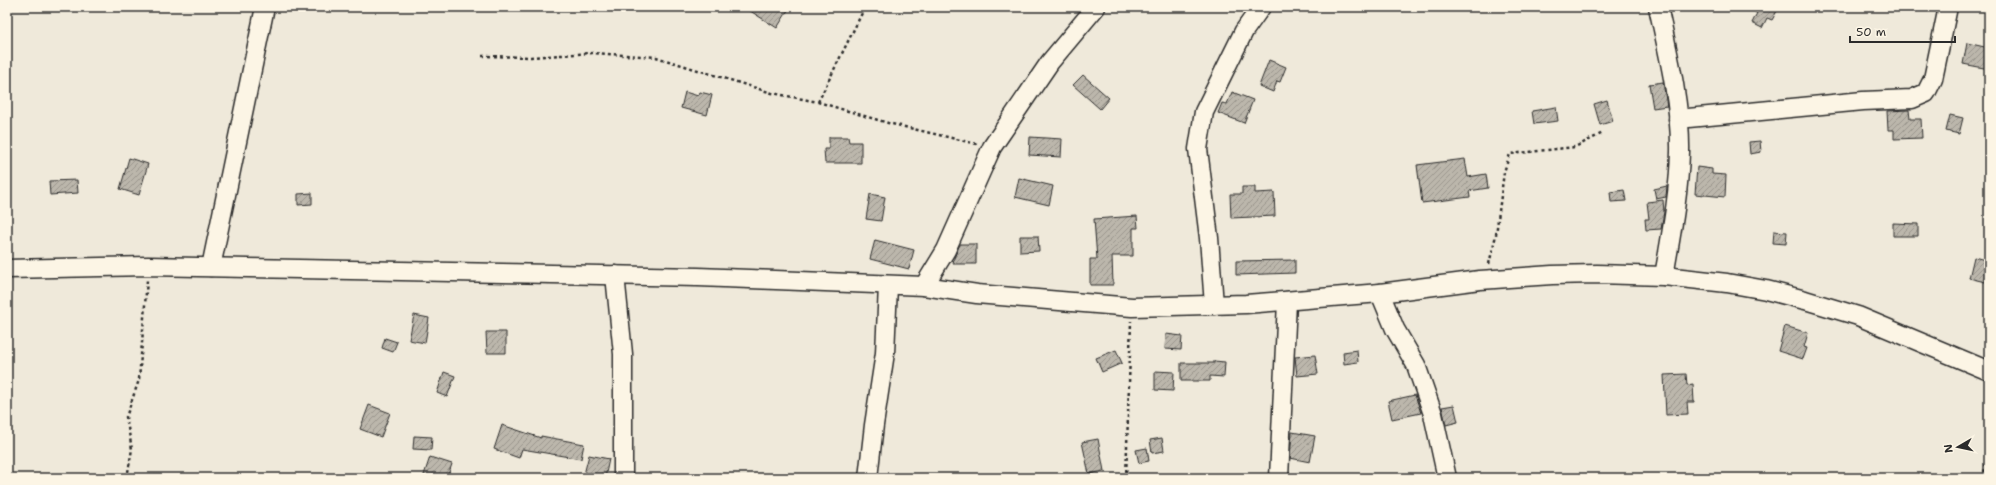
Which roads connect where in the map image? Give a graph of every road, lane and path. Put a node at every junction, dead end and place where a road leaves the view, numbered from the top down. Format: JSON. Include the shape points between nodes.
{"nodes":[{"id":1,"x":265,"y":7,"type":"edge"},
{"id":2,"x":865,"y":7,"type":"edge"},
{"id":3,"x":1096,"y":7,"type":"edge"},
{"id":4,"x":1262,"y":7,"type":"edge"},
{"id":5,"x":1658,"y":7,"type":"edge"},
{"id":6,"x":1948,"y":7,"type":"edge"},
{"id":7,"x":482,"y":56,"type":"dead end"},
{"id":8,"x":818,"y":102,"type":"junction"},
{"id":9,"x":1678,"y":120,"type":"junction"},
{"id":10,"x":1603,"y":133,"type":"dead end"},
{"id":11,"x":992,"y":147,"type":"junction"},
{"id":12,"x":148,"y":266,"type":"junction"},
{"id":13,"x":211,"y":267,"type":"junction"},
{"id":14,"x":7,"y":269,"type":"edge"},
{"id":15,"x":615,"y":275,"type":"junction"},
{"id":16,"x":1664,"y":276,"type":"junction"},
{"id":17,"x":1480,"y":280,"type":"junction"},
{"id":18,"x":888,"y":286,"type":"junction"},
{"id":19,"x":924,"y":286,"type":"junction"},
{"id":20,"x":1380,"y":293,"type":"junction"},
{"id":21,"x":1287,"y":301,"type":"junction"},
{"id":22,"x":1214,"y":305,"type":"junction"},
{"id":23,"x":1132,"y":307,"type":"junction"},
{"id":24,"x":1989,"y":371,"type":"edge"},
{"id":25,"x":1989,"y":448,"type":"edge"},
{"id":26,"x":127,"y":478,"type":"edge"},
{"id":27,"x":624,"y":478,"type":"edge"},
{"id":28,"x":868,"y":478,"type":"edge"},
{"id":29,"x":1126,"y":478,"type":"edge"},
{"id":30,"x":1279,"y":478,"type":"edge"},
{"id":31,"x":1447,"y":478,"type":"edge"},
{"id":32,"x":1983,"y":478,"type":"edge"}],
"edges":[{"from":1,"to":13,"type":"street"},
{"from":2,"to":8,"type":"path"},
{"from":3,"to":11,"type":"street","via":[[1050,62]]},
{"from":4,"to":22,"type":"street","via":[[1244,31],[1204,112],[1198,149]]},
{"from":5,"to":9,"type":"street","via":[[1668,51]]},
{"from":6,"to":9,"type":"street","via":[[1933,78],[1926,93],[1912,99],[1863,101]]},
{"from":7,"to":8,"type":"path","via":[[531,57],[592,53],[656,57],[772,93]]},
{"from":8,"to":11,"type":"path","via":[[888,123]]},
{"from":9,"to":16,"type":"street","via":[[1679,181]]},
{"from":10,"to":17,"type":"path","via":[[1575,147],[1510,154],[1504,172],[1491,260]]},
{"from":11,"to":19,"type":"street","via":[[946,250]]},
{"from":12,"to":13,"type":"street"},
{"from":12,"to":14,"type":"street"},
{"from":12,"to":26,"type":"path","via":[[139,380],[126,417],[132,449]]},
{"from":13,"to":15,"type":"street"},
{"from":15,"to":18,"type":"street"},
{"from":15,"to":27,"type":"street","via":[[623,354]]},
{"from":16,"to":17,"type":"street","via":[[1582,274]]},
{"from":16,"to":24,"type":"street","via":[[1727,283],[1805,300],[1858,316]]},
{"from":17,"to":20,"type":"street"},
{"from":18,"to":19,"type":"street"},
{"from":18,"to":28,"type":"street","via":[[885,352]]},
{"from":19,"to":23,"type":"street","via":[[977,294]]},
{"from":20,"to":21,"type":"street"},
{"from":20,"to":31,"type":"street","via":[[1395,329],[1416,366],[1433,414]]},
{"from":21,"to":22,"type":"street"},
{"from":21,"to":30,"type":"street"},
{"from":22,"to":23,"type":"street"},
{"from":23,"to":29,"type":"path"},
{"from":25,"to":32,"type":"path"}]}
